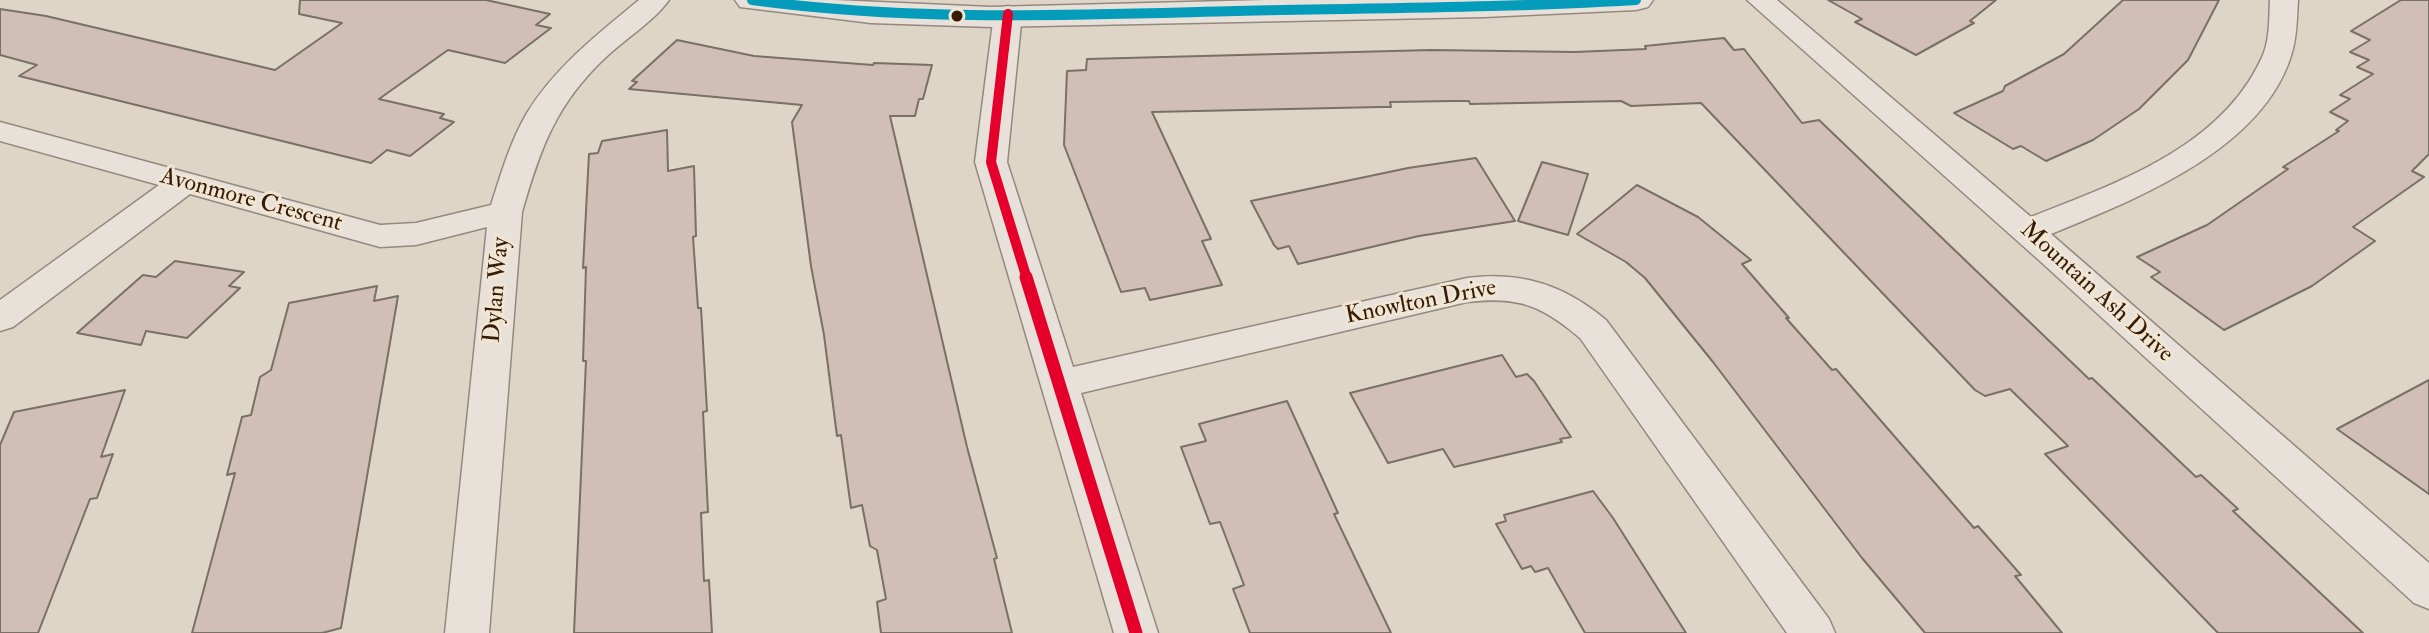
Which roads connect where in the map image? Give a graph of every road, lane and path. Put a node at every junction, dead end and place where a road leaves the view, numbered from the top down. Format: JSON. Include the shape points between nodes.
{"nodes":[{"id":1,"x":655,"y":0,"type":"edge"},
{"id":2,"x":752,"y":0,"type":"edge"},
{"id":3,"x":1636,"y":0,"type":"edge"},
{"id":4,"x":1761,"y":0,"type":"edge"},
{"id":5,"x":2284,"y":0,"type":"edge"},
{"id":6,"x":1008,"y":14,"type":"junction"},
{"id":7,"x":0,"y":131,"type":"edge"},
{"id":8,"x":183,"y":183,"type":"junction"},
{"id":9,"x":505,"y":212,"type":"junction"},
{"id":10,"x":2026,"y":231,"type":"junction"},
{"id":11,"x":0,"y":318,"type":"edge"},
{"id":12,"x":1061,"y":384,"type":"junction"},
{"id":13,"x":2429,"y":590,"type":"edge"},
{"id":14,"x":467,"y":633,"type":"edge"},
{"id":15,"x":1136,"y":633,"type":"edge"},
{"id":16,"x":1813,"y":633,"type":"edge"}],
"edges":[{"from":1,"to":9,"type":"street","name":"Dylan Way","via":[[583,64],[542,112]]},
{"from":2,"to":6,"type":"street","via":[[840,12]]},
{"from":3,"to":6,"type":"street"},
{"from":4,"to":10,"type":"street","name":"Mountain Ash Drive"},
{"from":5,"to":10,"type":"street","via":[[2278,53],[2256,95],[2225,127],[2132,189]]},
{"from":6,"to":12,"type":"street","via":[[991,162]]},
{"from":7,"to":8,"type":"street","name":"Avonmore Crescent"},
{"from":8,"to":9,"type":"street","name":"Avonmore Crescent","via":[[380,236],[416,234]]},
{"from":8,"to":11,"type":"street"},
{"from":9,"to":14,"type":"street","name":"Dylan Way"},
{"from":10,"to":13,"type":"street","name":"Mountain Ash Drive"},
{"from":12,"to":15,"type":"street"},
{"from":12,"to":16,"type":"street","name":"Knowlton Drive","via":[[1467,290],[1525,289],[1555,300],[1593,329]]}]}
